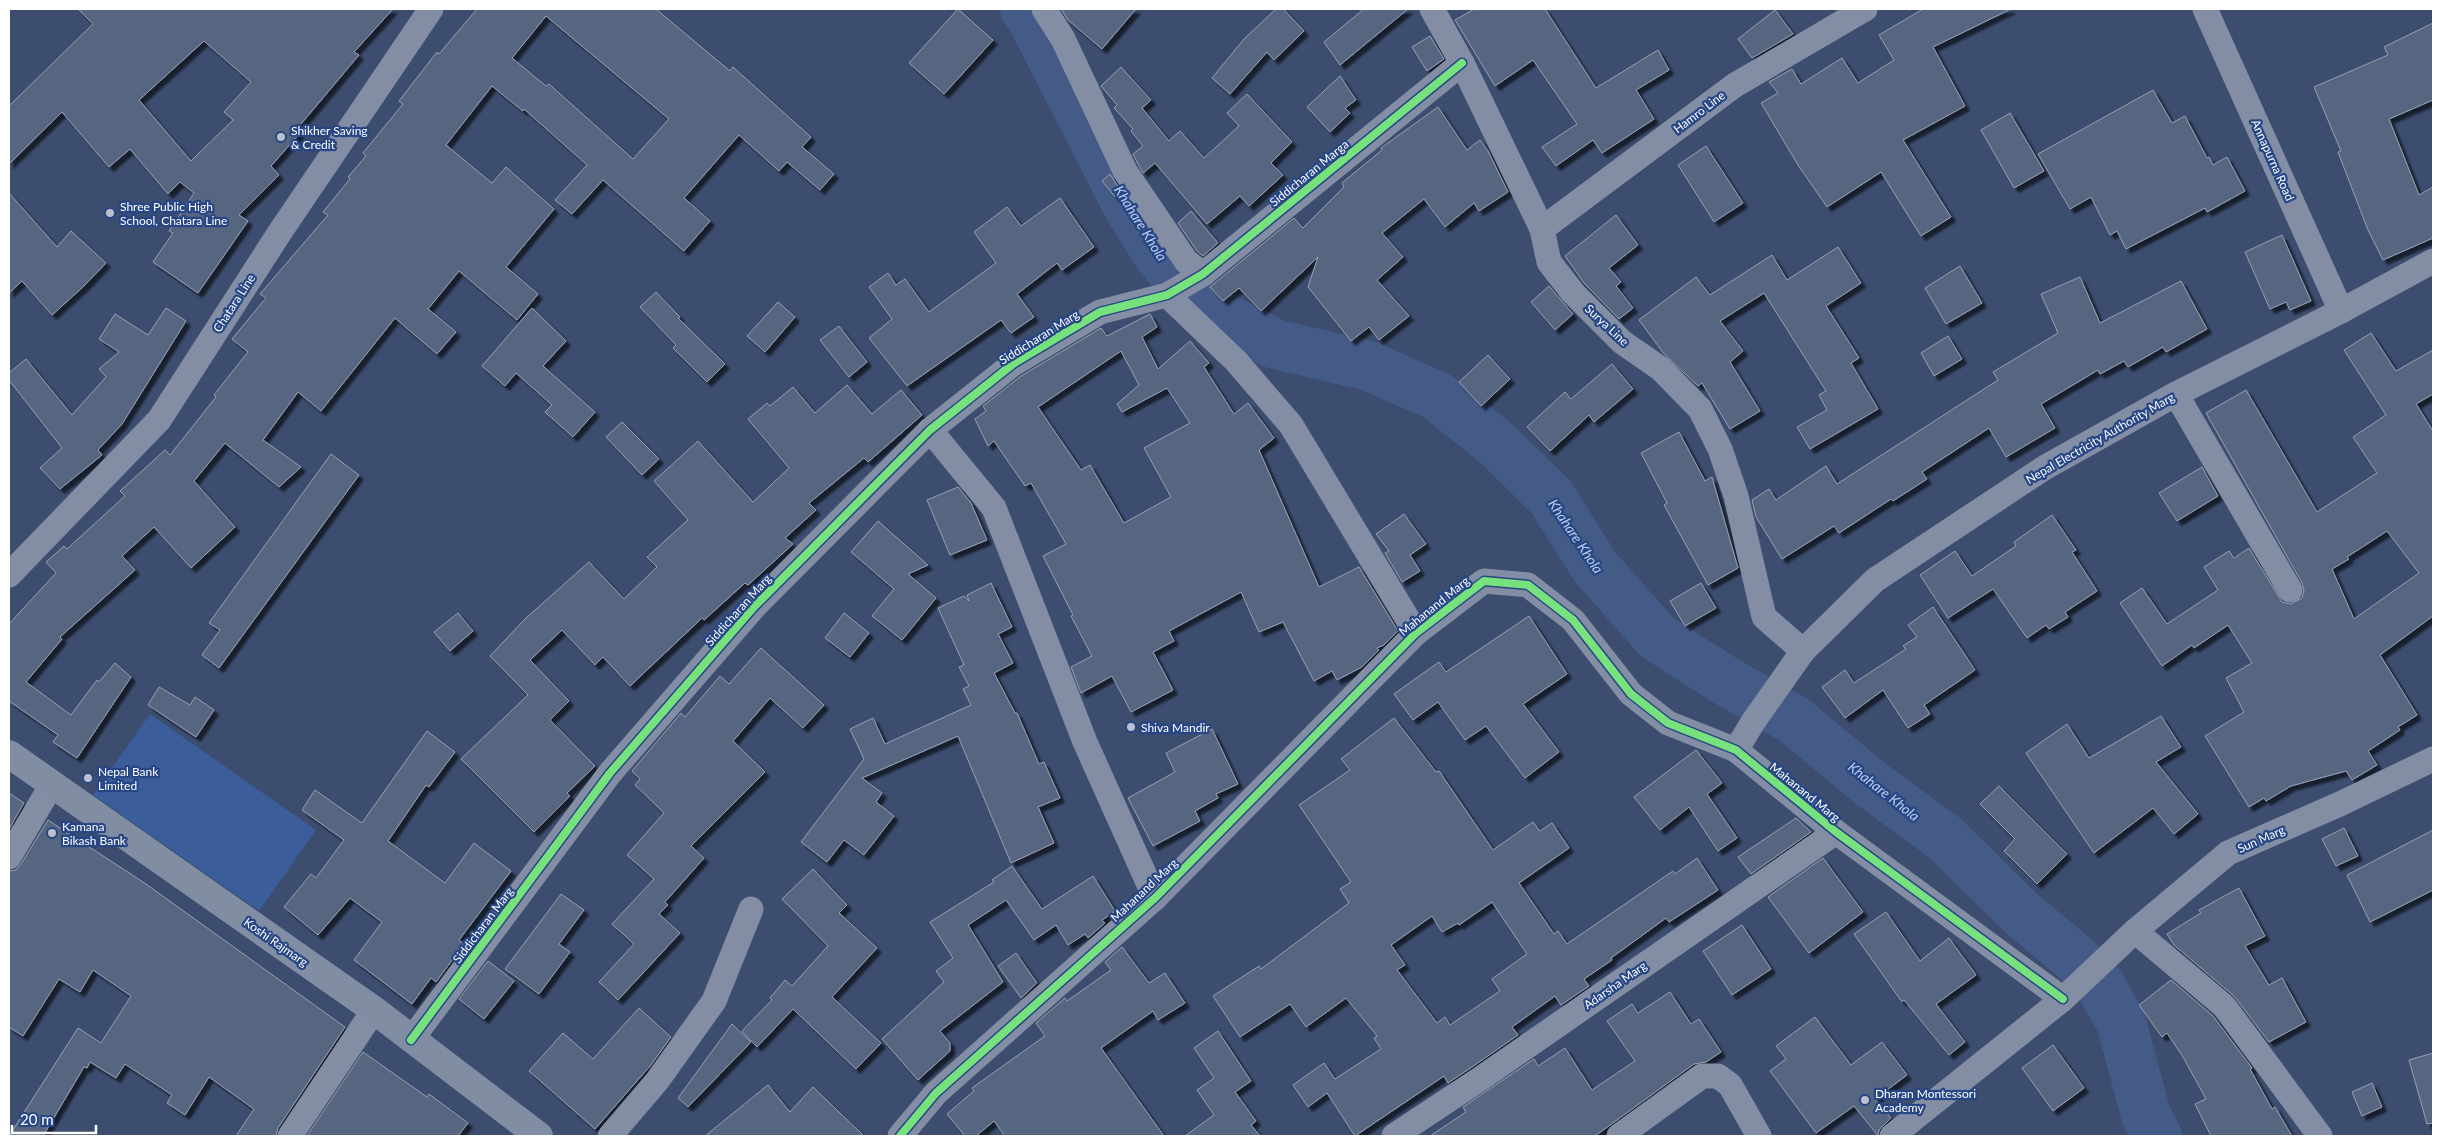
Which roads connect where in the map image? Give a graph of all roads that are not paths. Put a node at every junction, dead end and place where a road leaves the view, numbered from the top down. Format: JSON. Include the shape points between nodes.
{"nodes":[{"id":1,"x":430,"y":9,"type":"edge"},
{"id":2,"x":1044,"y":9,"type":"edge"},
{"id":3,"x":1432,"y":9,"type":"edge"},
{"id":4,"x":1865,"y":9,"type":"edge"},
{"id":5,"x":2205,"y":9,"type":"edge"},
{"id":6,"x":1462,"y":63,"type":"junction"},
{"id":7,"x":1542,"y":229,"type":"junction"},
{"id":8,"x":2433,"y":261,"type":"edge"},
{"id":9,"x":1198,"y":277,"type":"junction"},
{"id":10,"x":1167,"y":295,"type":"junction"},
{"id":11,"x":2341,"y":311,"type":"junction"},
{"id":12,"x":2176,"y":394,"type":"junction"},
{"id":13,"x":930,"y":430,"type":"junction"},
{"id":14,"x":9,"y":575,"type":"edge"},
{"id":15,"x":2290,"y":590,"type":"dead end"},
{"id":16,"x":1416,"y":633,"type":"junction"},
{"id":17,"x":1803,"y":652,"type":"junction"},
{"id":18,"x":1736,"y":750,"type":"junction"},
{"id":19,"x":9,"y":754,"type":"edge"},
{"id":20,"x":2433,"y":759,"type":"edge"},
{"id":21,"x":51,"y":786,"type":"junction"},
{"id":22,"x":1836,"y":832,"type":"junction"},
{"id":23,"x":9,"y":857,"type":"edge"},
{"id":24,"x":1155,"y":898,"type":"junction"},
{"id":25,"x":751,"y":909,"type":"dead end"},
{"id":26,"x":2135,"y":931,"type":"junction"},
{"id":27,"x":2069,"y":993,"type":"junction"},
{"id":28,"x":374,"y":1010,"type":"junction"},
{"id":29,"x":411,"y":1040,"type":"junction"},
{"id":30,"x":290,"y":1136,"type":"edge"},
{"id":31,"x":539,"y":1136,"type":"edge"},
{"id":32,"x":610,"y":1136,"type":"edge"},
{"id":33,"x":900,"y":1136,"type":"edge"},
{"id":34,"x":1394,"y":1136,"type":"edge"},
{"id":35,"x":1619,"y":1136,"type":"edge"},
{"id":36,"x":1759,"y":1136,"type":"edge"},
{"id":37,"x":1892,"y":1136,"type":"edge"},
{"id":38,"x":2320,"y":1136,"type":"edge"}],
"edges":[{"from":1,"to":14,"type":"street","name":"Chatara Line","via":[[274,240],[159,420]]},
{"from":2,"to":9,"type":"street","via":[[1063,39],[1125,171]]},
{"from":3,"to":6,"type":"street","name":"Surya Line"},
{"from":4,"to":7,"type":"street","name":"Hamro Line","via":[[1735,85]]},
{"from":5,"to":11,"type":"street","name":"Annapurna Road"},
{"from":6,"to":7,"type":"street","name":"Surya Line"},
{"from":6,"to":9,"type":"street","name":"Siddicharan Marga"},
{"from":7,"to":17,"type":"street","name":"Surya Line","via":[[1549,262],[1573,292],[1622,342],[1661,369],[1700,409],[1720,449],[1736,496],[1764,617]]},
{"from":8,"to":11,"type":"street","name":"Nepal Electricity Authority Marg"},
{"from":9,"to":10,"type":"street","name":"Siddicharan Marga"},
{"from":10,"to":13,"type":"street","name":"Siddicharan Marg","via":[[1100,312],[1013,364]]},
{"from":10,"to":16,"type":"street","via":[[1236,361],[1291,425]]},
{"from":11,"to":12,"type":"street","name":"Nepal Electricity Authority Marg"},
{"from":12,"to":15,"type":"street"},
{"from":12,"to":17,"type":"street","name":"Nepal Electricity Authority Marg","via":[[2044,468],[1876,580]]},
{"from":13,"to":24,"type":"street","via":[[994,508],[1086,742]]},
{"from":13,"to":29,"type":"street","name":"Siddicharan Marg","via":[[754,607],[610,774]]},
{"from":16,"to":18,"type":"street","name":"Mahanand Marg","via":[[1484,581],[1528,585],[1573,620],[1631,694],[1668,723]]},
{"from":16,"to":24,"type":"street","name":"Mahanand Marg"},
{"from":17,"to":18,"type":"street","name":"Nepal Electricity Authority Marg"},
{"from":18,"to":22,"type":"street","name":"Mahanand Marg"},
{"from":19,"to":21,"type":"main road","name":"Koshi Rajmarg"},
{"from":20,"to":26,"type":"street","name":"Sun Marg","via":[[2228,853]]},
{"from":21,"to":23,"type":"street"},
{"from":21,"to":28,"type":"main road","name":"Koshi Rajmarg"},
{"from":22,"to":27,"type":"street","name":"Mahanand Marg"},
{"from":22,"to":34,"type":"street","name":"Adarsha Marg"},
{"from":24,"to":33,"type":"street","name":"Mahanand Marg","via":[[936,1093]]},
{"from":25,"to":32,"type":"street","via":[[714,1001],[657,1081]]},
{"from":26,"to":27,"type":"street","name":"Sun Marg"},
{"from":26,"to":38,"type":"street","via":[[2224,1006]]},
{"from":27,"to":37,"type":"street"},
{"from":28,"to":29,"type":"main road","name":"Koshi Rajmarg"},
{"from":28,"to":30,"type":"street"},
{"from":29,"to":31,"type":"main road","name":"Koshi Rajmarg"},
{"from":35,"to":36,"type":"street","via":[[1702,1076],[1718,1076],[1730,1085]]}]}
